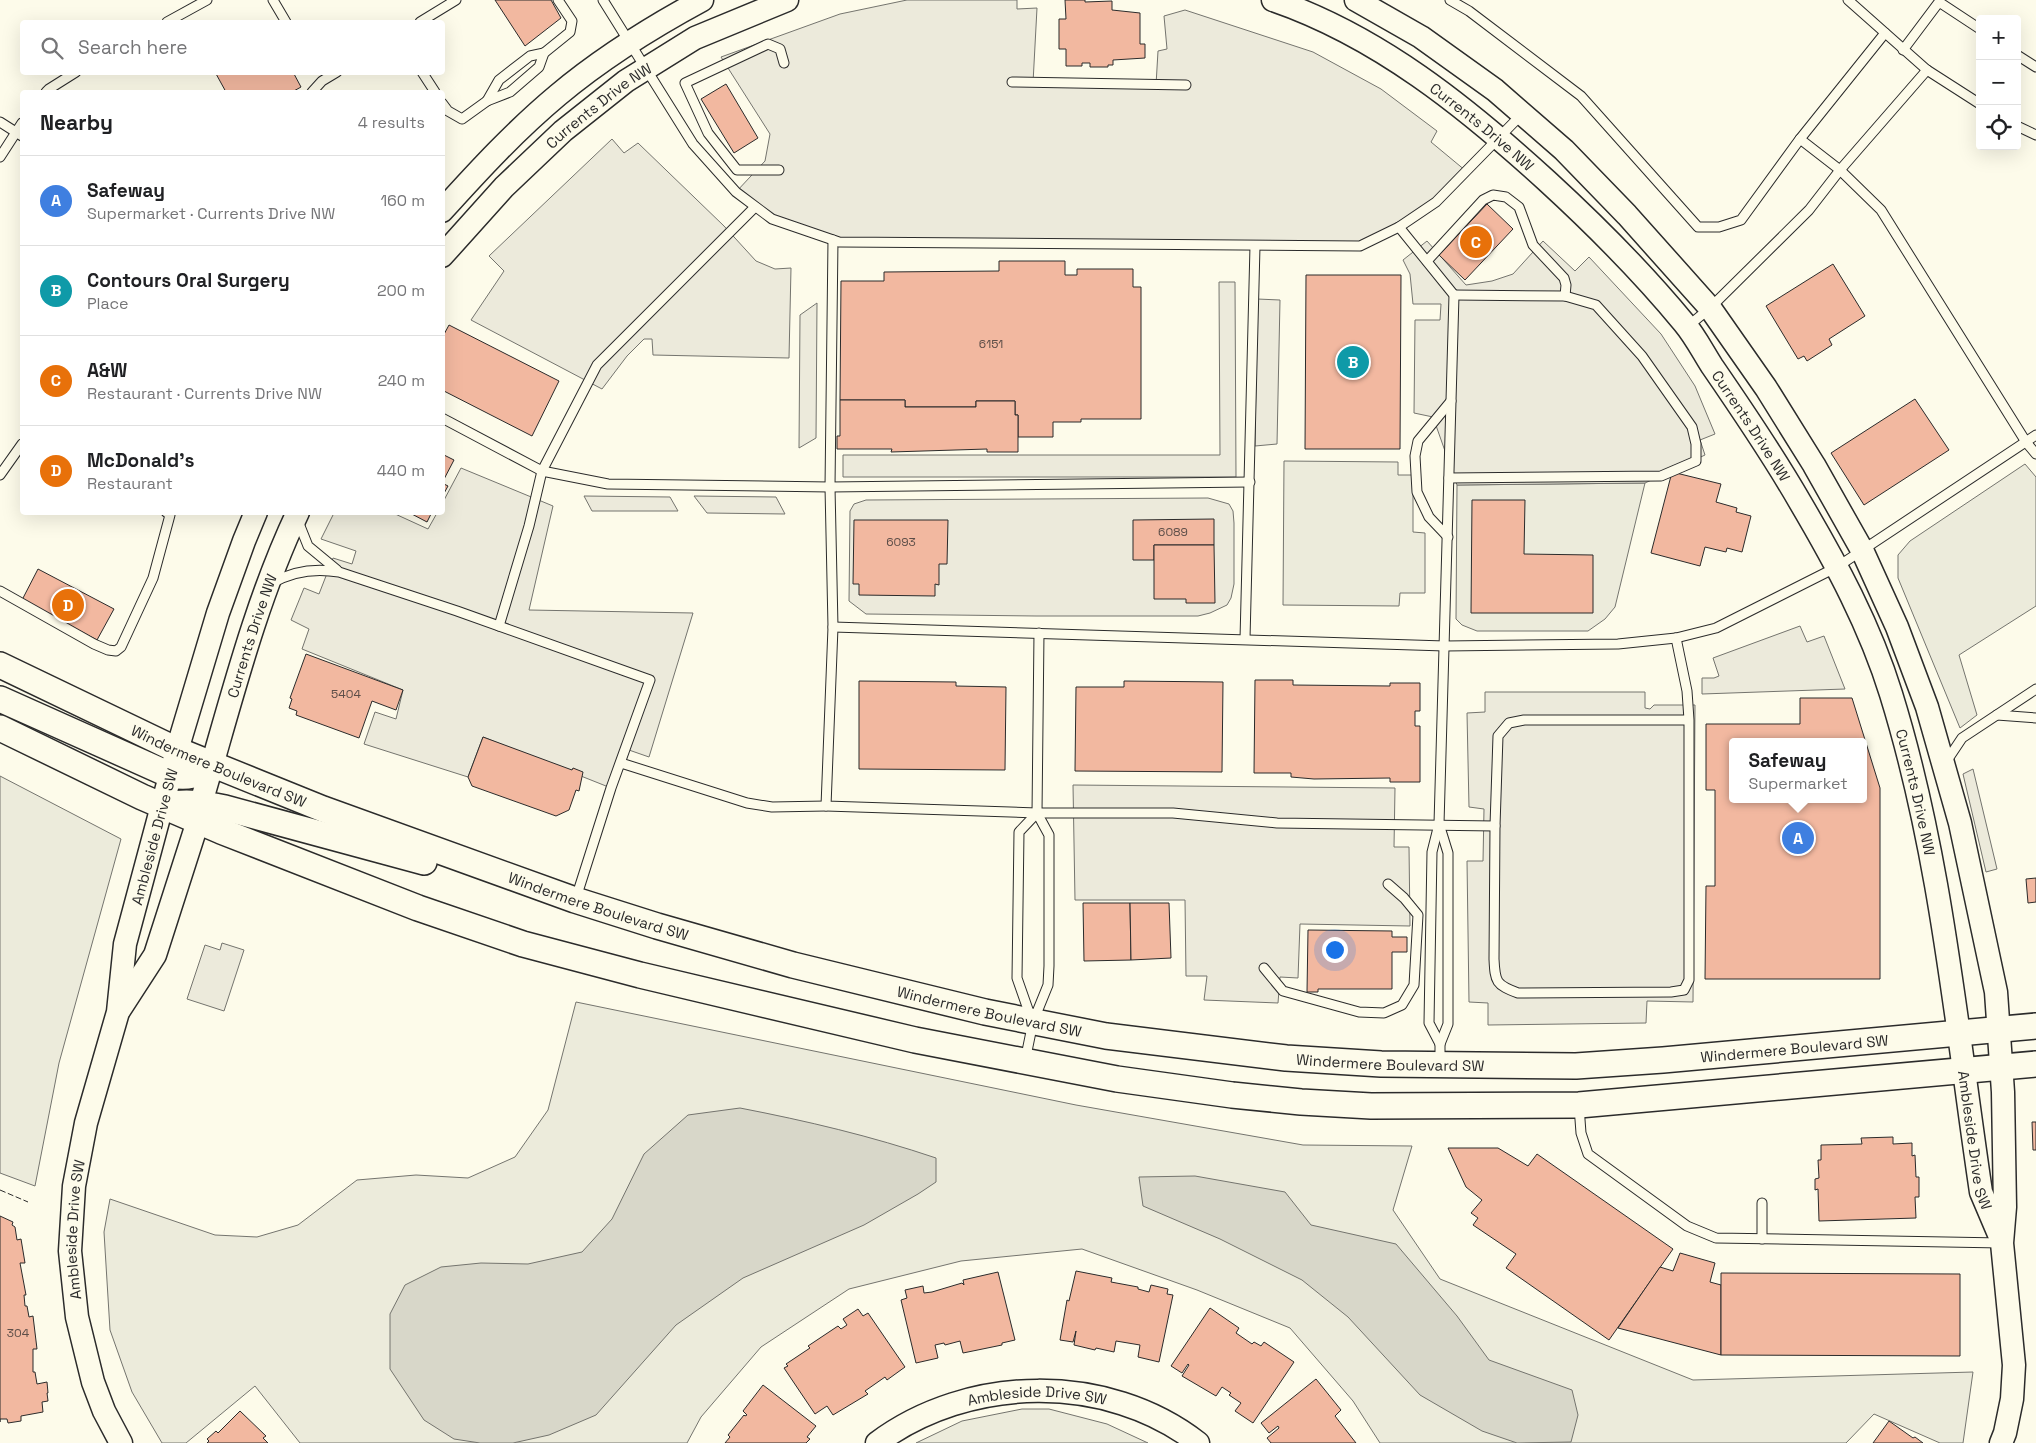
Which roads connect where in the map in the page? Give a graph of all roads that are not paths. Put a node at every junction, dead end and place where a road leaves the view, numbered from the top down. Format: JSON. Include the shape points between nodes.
{"nodes":[{"id":1,"x":208,"y":0,"type":"edge"},
{"id":2,"x":273,"y":0,"type":"edge"},
{"id":3,"x":456,"y":0,"type":"edge"},
{"id":4,"x":558,"y":0,"type":"edge"},
{"id":5,"x":603,"y":0,"type":"edge"},
{"id":6,"x":702,"y":0,"type":"edge"},
{"id":7,"x":787,"y":0,"type":"edge"},
{"id":8,"x":1273,"y":0,"type":"edge"},
{"id":9,"x":1356,"y":0,"type":"edge"},
{"id":10,"x":1450,"y":0,"type":"edge"},
{"id":11,"x":1848,"y":0,"type":"edge"},
{"id":12,"x":1940,"y":1,"type":"edge"},
{"id":13,"x":171,"y":20,"type":"edge"},
{"id":14,"x":285,"y":20,"type":"edge"},
{"id":15,"x":423,"y":20,"type":"edge"},
{"id":16,"x":1976,"y":27,"type":"edge"},
{"id":17,"x":1885,"y":33,"type":"junction"},
{"id":18,"x":628,"y":43,"type":"junction"},
{"id":19,"x":1904,"y":50,"type":"junction"},
{"id":20,"x":544,"y":53,"type":"junction"},
{"id":21,"x":2021,"y":58,"type":"edge"},
{"id":22,"x":784,"y":63,"type":"dead end"},
{"id":23,"x":2036,"y":67,"type":"edge"},
{"id":24,"x":646,"y":68,"type":"junction"},
{"id":25,"x":1927,"y":70,"type":"junction"},
{"id":26,"x":71,"y":75,"type":"edge"},
{"id":27,"x":319,"y":75,"type":"edge"},
{"id":28,"x":332,"y":75,"type":"edge"},
{"id":29,"x":424,"y":75,"type":"edge"},
{"id":30,"x":322,"y":81,"type":"junction"},
{"id":31,"x":1012,"y":82,"type":"dead end"},
{"id":32,"x":1186,"y":85,"type":"dead end"},
{"id":33,"x":48,"y":90,"type":"edge"},
{"id":34,"x":314,"y":90,"type":"edge"},
{"id":35,"x":434,"y":90,"type":"edge"},
{"id":36,"x":1976,"y":101,"type":"edge"},
{"id":37,"x":487,"y":102,"type":"junction"},
{"id":38,"x":445,"y":107,"type":"edge"},
{"id":39,"x":1522,"y":114,"type":"junction"},
{"id":40,"x":0,"y":122,"type":"edge"},
{"id":41,"x":2021,"y":128,"type":"edge"},
{"id":42,"x":19,"y":134,"type":"edge"},
{"id":43,"x":2036,"y":135,"type":"edge"},
{"id":44,"x":1500,"y":138,"type":"junction"},
{"id":45,"x":1800,"y":138,"type":"junction"},
{"id":46,"x":0,"y":157,"type":"edge"},
{"id":47,"x":780,"y":170,"type":"dead end"},
{"id":48,"x":1840,"y":170,"type":"junction"},
{"id":49,"x":755,"y":207,"type":"junction"},
{"id":50,"x":445,"y":208,"type":"edge"},
{"id":51,"x":1399,"y":227,"type":"junction"},
{"id":52,"x":834,"y":240,"type":"junction"},
{"id":53,"x":1255,"y":246,"type":"junction"},
{"id":54,"x":445,"y":253,"type":"edge"},
{"id":55,"x":1426,"y":261,"type":"junction"},
{"id":56,"x":1454,"y":295,"type":"junction"},
{"id":57,"x":1564,"y":296,"type":"junction"},
{"id":58,"x":1710,"y":308,"type":"junction"},
{"id":59,"x":1687,"y":327,"type":"junction"},
{"id":60,"x":1451,"y":402,"type":"junction"},
{"id":61,"x":445,"y":420,"type":"edge"},
{"id":62,"x":2036,"y":435,"type":"edge"},
{"id":63,"x":2026,"y":442,"type":"junction"},
{"id":64,"x":20,"y":447,"type":"edge"},
{"id":65,"x":2036,"y":454,"type":"edge"},
{"id":66,"x":542,"y":471,"type":"junction"},
{"id":67,"x":0,"y":475,"type":"edge"},
{"id":68,"x":1449,"y":478,"type":"junction"},
{"id":69,"x":1250,"y":482,"type":"junction"},
{"id":70,"x":830,"y":487,"type":"junction"},
{"id":71,"x":170,"y":515,"type":"edge"},
{"id":72,"x":255,"y":515,"type":"edge"},
{"id":73,"x":297,"y":515,"type":"edge"},
{"id":74,"x":297,"y":515,"type":"edge"},
{"id":75,"x":1448,"y":537,"type":"junction"},
{"id":76,"x":1862,"y":550,"type":"junction"},
{"id":77,"x":1837,"y":567,"type":"junction"},
{"id":78,"x":339,"y":572,"type":"junction"},
{"id":79,"x":267,"y":586,"type":"junction"},
{"id":80,"x":1,"y":591,"type":"edge"},
{"id":81,"x":499,"y":626,"type":"junction"},
{"id":82,"x":833,"y":627,"type":"junction"},
{"id":83,"x":1039,"y":633,"type":"junction"},
{"id":84,"x":1676,"y":638,"type":"junction"},
{"id":85,"x":1245,"y":639,"type":"junction"},
{"id":86,"x":1445,"y":646,"type":"junction"},
{"id":87,"x":0,"y":665,"type":"edge"},
{"id":88,"x":2036,"y":689,"type":"edge"},
{"id":89,"x":0,"y":699,"type":"edge"},
{"id":90,"x":1997,"y":715,"type":"junction"},
{"id":91,"x":2036,"y":718,"type":"edge"},
{"id":92,"x":1689,"y":720,"type":"junction"},
{"id":93,"x":0,"y":728,"type":"edge"},
{"id":94,"x":177,"y":750,"type":"junction"},
{"id":95,"x":213,"y":763,"type":"junction"},
{"id":96,"x":620,"y":763,"type":"junction"},
{"id":97,"x":1944,"y":766,"type":"junction"},
{"id":98,"x":170,"y":775,"type":"junction"},
{"id":99,"x":162,"y":806,"type":"junction"},
{"id":100,"x":826,"y":806,"type":"junction"},
{"id":101,"x":199,"y":812,"type":"junction"},
{"id":102,"x":1036,"y":813,"type":"junction"},
{"id":103,"x":1439,"y":824,"type":"junction"},
{"id":104,"x":1494,"y":826,"type":"junction"},
{"id":105,"x":460,"y":860,"type":"junction"},
{"id":106,"x":1388,"y":884,"type":"dead end"},
{"id":107,"x":575,"y":900,"type":"junction"},
{"id":108,"x":1264,"y":968,"type":"dead end"},
{"id":109,"x":118,"y":1012,"type":"junction"},
{"id":110,"x":1033,"y":1022,"type":"junction"},
{"id":111,"x":2036,"y":1026,"type":"edge"},
{"id":112,"x":2000,"y":1030,"type":"junction"},
{"id":113,"x":1960,"y":1034,"type":"junction"},
{"id":114,"x":1440,"y":1055,"type":"junction"},
{"id":115,"x":1025,"y":1061,"type":"junction"},
{"id":116,"x":2036,"y":1064,"type":"edge"},
{"id":117,"x":2002,"y":1067,"type":"junction"},
{"id":118,"x":1963,"y":1070,"type":"junction"},
{"id":119,"x":1579,"y":1106,"type":"junction"},
{"id":120,"x":1762,"y":1203,"type":"dead end"},
{"id":121,"x":1762,"y":1239,"type":"junction"},
{"id":122,"x":2002,"y":1243,"type":"junction"},
{"id":123,"x":114,"y":1441,"type":"edge"},
{"id":124,"x":877,"y":1443,"type":"edge"},
{"id":125,"x":1198,"y":1443,"type":"edge"},
{"id":126,"x":2001,"y":1443,"type":"edge"}],
"edges":[{"from":1,"to":13,"type":"lane"},
{"from":2,"to":14,"type":"lane"},
{"from":3,"to":15,"type":"lane"},
{"from":4,"to":20,"type":"lane","via":[[572,21],[570,32]]},
{"from":5,"to":18,"type":"lane"},
{"from":6,"to":18,"type":"street","name":"Currents Drive NW"},
{"from":7,"to":24,"type":"street","name":"Currents Drive NW","via":[[695,38]]},
{"from":8,"to":44,"type":"street","name":"Currents Drive NW","via":[[1318,17],[1395,58]]},
{"from":9,"to":39,"type":"street","name":"Currents Drive NW","via":[[1421,36]]},
{"from":10,"to":45,"type":"lane","via":[[1581,96],[1698,227],[1719,227],[1741,220]]},
{"from":11,"to":17,"type":"lane"},
{"from":12,"to":16,"type":"lane"},
{"from":12,"to":19,"type":"lane"},
{"from":17,"to":19,"type":"lane"},
{"from":17,"to":45,"type":"lane"},
{"from":18,"to":24,"type":"lane"},
{"from":18,"to":50,"type":"street","name":"Currents Drive NW","via":[[559,94],[493,155]]},
{"from":19,"to":25,"type":"lane"},
{"from":20,"to":37,"type":"lane","via":[[539,67],[510,92]]},
{"from":20,"to":37,"type":"lane","via":[[530,56],[499,80]]},
{"from":21,"to":23,"type":"lane"},
{"from":22,"to":47,"type":"lane","via":[[780,49],[768,44],[685,83],[708,133],[737,170]]},
{"from":24,"to":49,"type":"lane","via":[[693,144],[736,192]]},
{"from":24,"to":54,"type":"street","name":"Currents Drive NW","via":[[563,131],[504,187]]},
{"from":25,"to":36,"type":"lane"},
{"from":25,"to":48,"type":"lane"},
{"from":26,"to":33,"type":"lane"},
{"from":27,"to":30,"type":"lane"},
{"from":28,"to":30,"type":"lane"},
{"from":29,"to":35,"type":"lane"},
{"from":30,"to":34,"type":"lane"},
{"from":31,"to":32,"type":"lane"},
{"from":37,"to":38,"type":"lane","via":[[462,119]]},
{"from":39,"to":44,"type":"lane"},
{"from":39,"to":58,"type":"street","name":"Currents Drive NW","via":[[1564,150],[1627,215]]},
{"from":40,"to":42,"type":"lane"},
{"from":41,"to":43,"type":"lane"},
{"from":42,"to":46,"type":"lane"},
{"from":44,"to":51,"type":"lane","via":[[1436,202]]},
{"from":44,"to":59,"type":"street","name":"Currents Drive NW","via":[[1594,224]]},
{"from":45,"to":48,"type":"lane"},
{"from":48,"to":58,"type":"lane","via":[[1809,210]]},
{"from":48,"to":63,"type":"lane","via":[[1881,210]]},
{"from":49,"to":52,"type":"lane","via":[[772,219]]},
{"from":49,"to":66,"type":"lane","via":[[597,365]]},
{"from":51,"to":53,"type":"lane","via":[[1360,246]]},
{"from":51,"to":55,"type":"lane"},
{"from":52,"to":53,"type":"lane"},
{"from":52,"to":70,"type":"lane"},
{"from":53,"to":69,"type":"lane"},
{"from":55,"to":56,"type":"lane"},
{"from":55,"to":57,"type":"lane","via":[[1483,200],[1493,196],[1506,197],[1519,207],[1533,244],[1564,278]]},
{"from":56,"to":57,"type":"lane"},
{"from":56,"to":60,"type":"lane"},
{"from":57,"to":68,"type":"lane","via":[[1596,305],[1642,356],[1692,427],[1696,461],[1661,476]]},
{"from":58,"to":59,"type":"lane"},
{"from":58,"to":76,"type":"street","name":"Currents Drive NW","via":[[1766,388]]},
{"from":59,"to":77,"type":"street","name":"Currents Drive NW","via":[[1767,446]]},
{"from":60,"to":68,"type":"lane"},
{"from":60,"to":75,"type":"lane","via":[[1418,441],[1415,456],[1417,492],[1429,517]]},
{"from":61,"to":66,"type":"lane"},
{"from":62,"to":63,"type":"lane"},
{"from":63,"to":65,"type":"lane"},
{"from":63,"to":76,"type":"lane"},
{"from":64,"to":67,"type":"lane"},
{"from":66,"to":70,"type":"lane","via":[[608,484]]},
{"from":66,"to":81,"type":"lane"},
{"from":68,"to":75,"type":"lane"},
{"from":69,"to":70,"type":"lane"},
{"from":69,"to":85,"type":"lane"},
{"from":70,"to":82,"type":"lane"},
{"from":71,"to":80,"type":"lane","via":[[153,578],[116,652],[94,644]]},
{"from":72,"to":94,"type":"street","via":[[218,613]]},
{"from":73,"to":78,"type":"lane","via":[[308,546]]},
{"from":74,"to":79,"type":"street","name":"Currents Drive NW"},
{"from":75,"to":86,"type":"lane"},
{"from":76,"to":77,"type":"lane"},
{"from":76,"to":97,"type":"street","name":"Currents Drive NW","via":[[1927,707]]},
{"from":77,"to":84,"type":"lane","via":[[1716,628]]},
{"from":77,"to":113,"type":"street","name":"Currents Drive NW","via":[[1862,617],[1890,690],[1911,766],[1936,876]]},
{"from":78,"to":79,"type":"lane","via":[[298,572]]},
{"from":78,"to":81,"type":"lane"},
{"from":79,"to":95,"type":"street","name":"Currents Drive NW"},
{"from":81,"to":96,"type":"lane","via":[[650,680]]},
{"from":82,"to":83,"type":"lane"},
{"from":82,"to":100,"type":"lane"},
{"from":83,"to":85,"type":"lane"},
{"from":83,"to":102,"type":"lane"},
{"from":84,"to":86,"type":"lane","via":[[1618,644]]},
{"from":84,"to":92,"type":"lane","via":[[1687,691]]},
{"from":85,"to":86,"type":"lane"},
{"from":86,"to":103,"type":"lane"},
{"from":87,"to":94,"type":"main road","name":"Windermere Boulevard SW"},
{"from":88,"to":90,"type":"lane"},
{"from":89,"to":98,"type":"main road"},
{"from":90,"to":91,"type":"lane"},
{"from":90,"to":97,"type":"lane","via":[[1962,738]]},
{"from":92,"to":104,"type":"lane","via":[[1524,720],[1509,723],[1498,736]]},
{"from":92,"to":104,"type":"lane","via":[[1689,980],[1684,990],[1518,993],[1503,988],[1495,979]]},
{"from":93,"to":99,"type":"main road"},
{"from":94,"to":95,"type":"main road","name":"Windermere Boulevard SW"},
{"from":94,"to":98,"type":"street","name":"Ambleside Drive SW"},
{"from":95,"to":98,"type":"main road","via":[[206,771],[184,777]]},
{"from":95,"to":101,"type":"street","name":"Ambleside Drive SW"},
{"from":95,"to":105,"type":"main road","name":"Windermere Boulevard SW","via":[[323,809]]},
{"from":96,"to":100,"type":"lane","via":[[747,803],[772,807]]},
{"from":96,"to":107,"type":"lane"},
{"from":97,"to":112,"type":"street","name":"Currents Drive NW","via":[[1960,823],[1996,992]]},
{"from":98,"to":99,"type":"street","name":"Ambleside Drive SW"},
{"from":99,"to":101,"type":"main road"},
{"from":99,"to":109,"type":"street","name":"Ambleside Drive SW","via":[[125,944]]},
{"from":100,"to":102,"type":"lane"},
{"from":101,"to":105,"type":"main road","via":[[269,820],[425,862]]},
{"from":101,"to":109,"type":"street","name":"Ambleside Drive SW","via":[[155,956]]},
{"from":101,"to":115,"type":"main road","via":[[418,908],[523,944],[782,1010]]},
{"from":102,"to":103,"type":"lane","via":[[1173,813],[1277,823]]},
{"from":102,"to":110,"type":"lane","via":[[1049,835],[1049,966],[1048,985]]},
{"from":102,"to":110,"type":"lane","via":[[1019,832],[1017,978]]},
{"from":103,"to":104,"type":"lane"},
{"from":103,"to":114,"type":"lane","via":[[1448,853],[1448,1024]]},
{"from":103,"to":114,"type":"lane","via":[[1432,852],[1429,1023]]},
{"from":105,"to":107,"type":"main road","name":"Windermere Boulevard SW"},
{"from":106,"to":108,"type":"lane","via":[[1418,915],[1414,985],[1402,1006],[1384,1013],[1359,1012],[1283,991]]},
{"from":107,"to":110,"type":"main road","name":"Windermere Boulevard SW","via":[[793,965]]},
{"from":109,"to":123,"type":"street","name":"Ambleside Drive SW","via":[[82,1141],[74,1186],[70,1250],[77,1317],[93,1382]]},
{"from":110,"to":114,"type":"main road","name":"Windermere Boulevard SW","via":[[1106,1036],[1286,1058]]},
{"from":110,"to":115,"type":"lane"},
{"from":111,"to":112,"type":"main road","name":"Windermere Boulevard SW"},
{"from":112,"to":113,"type":"main road","name":"Windermere Boulevard SW"},
{"from":112,"to":117,"type":"street","name":"Ambleside Drive SW"},
{"from":113,"to":114,"type":"main road","name":"Windermere Boulevard SW","via":[[1576,1066]]},
{"from":113,"to":118,"type":"street","name":"Ambleside Drive SW"},
{"from":115,"to":119,"type":"main road","via":[[1117,1079],[1301,1102],[1371,1106]]},
{"from":116,"to":117,"type":"main road"},
{"from":117,"to":118,"type":"main road"},
{"from":117,"to":122,"type":"street","name":"Ambleside Drive SW","via":[[2005,1208]]},
{"from":118,"to":119,"type":"main road"},
{"from":118,"to":122,"type":"street","name":"Ambleside Drive SW","via":[[1981,1192]]},
{"from":119,"to":121,"type":"lane","via":[[1581,1133],[1588,1154],[1687,1226],[1716,1238]]},
{"from":120,"to":121,"type":"lane"},
{"from":121,"to":122,"type":"lane"},
{"from":122,"to":126,"type":"street","name":"Ambleside Drive SW","via":[[2014,1365],[2012,1399]]},
{"from":124,"to":125,"type":"street","name":"Ambleside Drive SW","via":[[911,1421],[971,1398],[1035,1391],[1060,1391],[1137,1409],[1164,1421]]}]}
